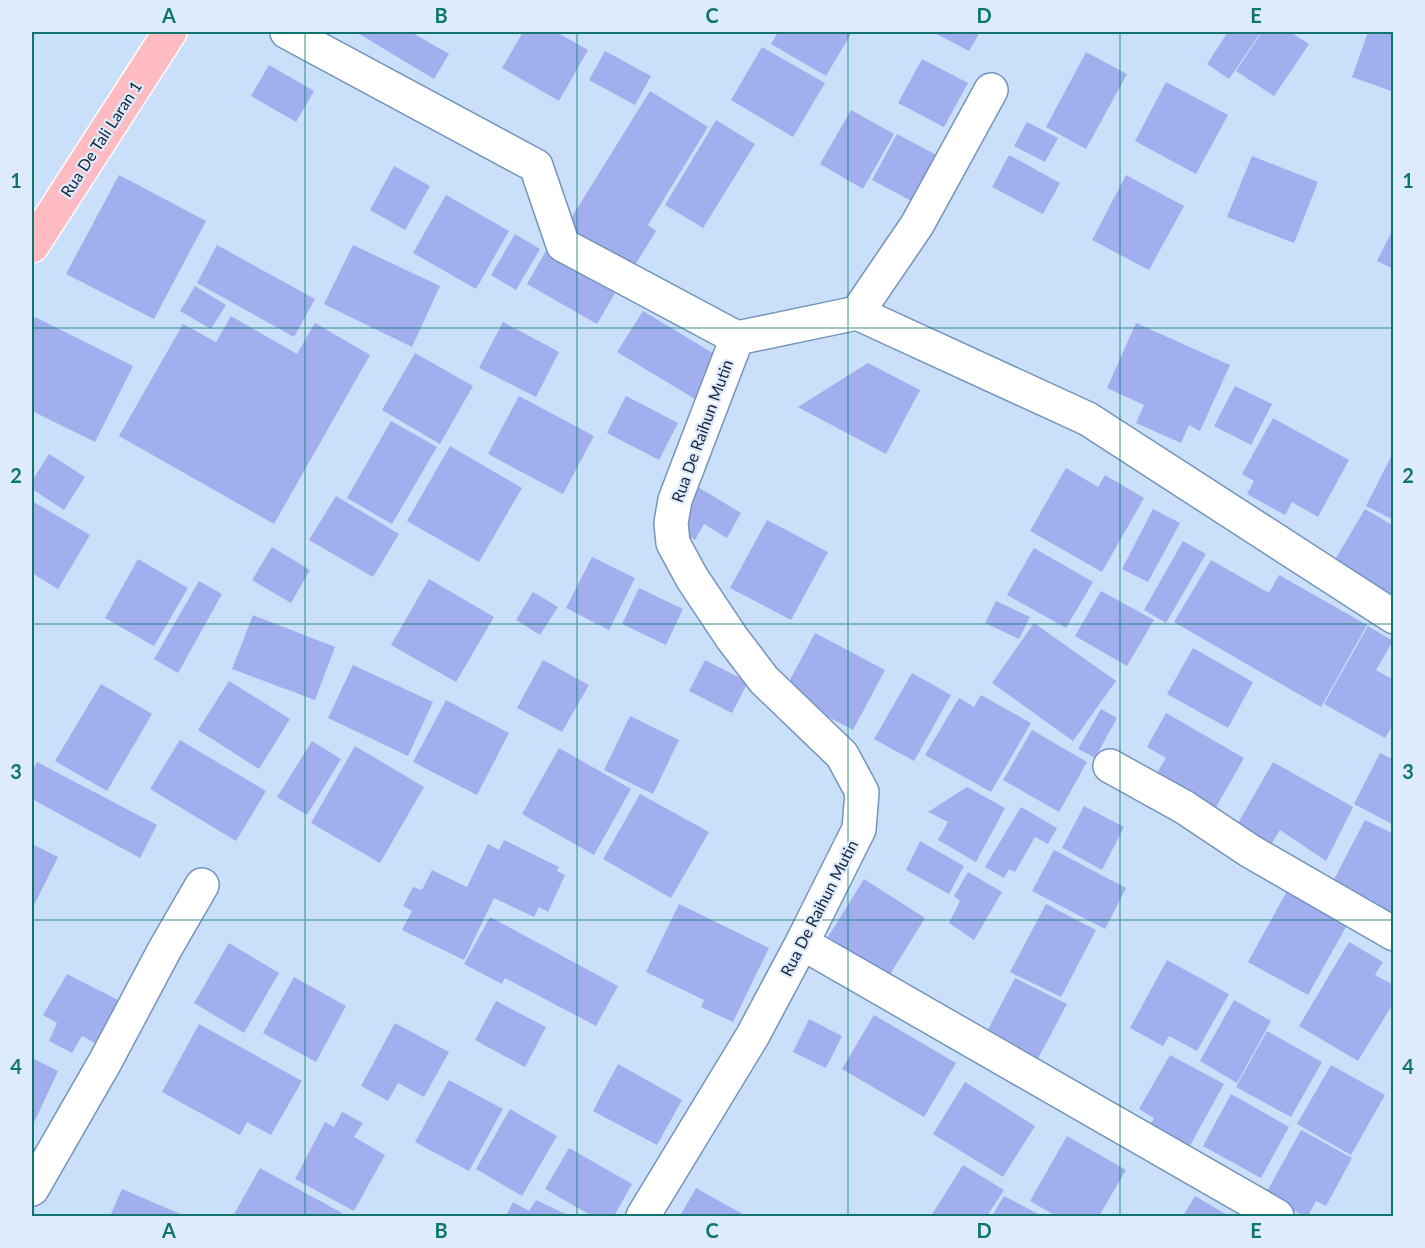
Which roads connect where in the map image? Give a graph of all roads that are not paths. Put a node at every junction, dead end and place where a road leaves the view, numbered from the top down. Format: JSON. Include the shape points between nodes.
{"nodes":[{"id":1,"x":170,"y":32,"type":"edge"},
{"id":2,"x":287,"y":32,"type":"edge"},
{"id":3,"x":991,"y":90,"type":"dead end"},
{"id":4,"x":32,"y":246,"type":"edge"},
{"id":5,"x":858,"y":313,"type":"junction"},
{"id":6,"x":737,"y":338,"type":"junction"},
{"id":7,"x":1394,"y":617,"type":"edge"},
{"id":8,"x":1110,"y":765,"type":"dead end"},
{"id":9,"x":202,"y":885,"type":"dead end"},
{"id":10,"x":1394,"y":934,"type":"edge"},
{"id":11,"x":802,"y":943,"type":"junction"},
{"id":12,"x":32,"y":1189,"type":"edge"},
{"id":13,"x":643,"y":1216,"type":"edge"},
{"id":14,"x":1277,"y":1216,"type":"edge"}],
"edges":[{"from":1,"to":4,"type":"main road","name":"Rua De Tali Laran 1"},
{"from":2,"to":6,"type":"street","name":"Rua De Raihun Mutin","via":[[536,166],[562,245]]},
{"from":3,"to":5,"type":"street","via":[[917,225]]},
{"from":5,"to":6,"type":"street"},
{"from":5,"to":7,"type":"street","via":[[1088,419]]},
{"from":6,"to":11,"type":"street","name":"Rua De Raihun Mutin","via":[[675,501],[673,543],[732,638],[764,680],[842,755],[862,792],[859,829]]},
{"from":8,"to":10,"type":"street"},
{"from":9,"to":12,"type":"street"},
{"from":11,"to":13,"type":"street","name":"Rua De Raihun Mutin","via":[[753,1035]]},
{"from":11,"to":14,"type":"street"}]}
